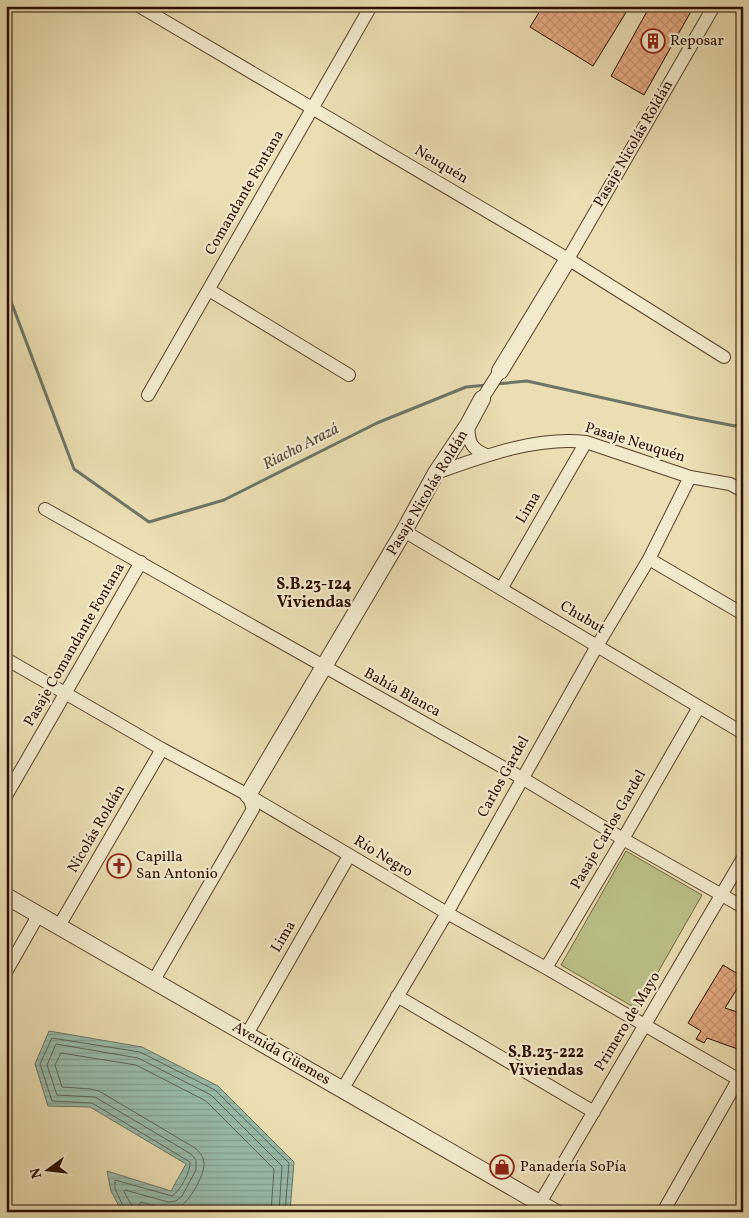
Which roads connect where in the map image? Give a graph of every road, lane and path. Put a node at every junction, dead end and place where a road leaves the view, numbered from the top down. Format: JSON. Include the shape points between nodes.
{"nodes":[{"id":1,"x":139,"y":6,"type":"edge"},
{"id":2,"x":371,"y":6,"type":"edge"},
{"id":3,"x":714,"y":6,"type":"edge"},
{"id":4,"x":312,"y":107,"type":"junction"},
{"id":5,"x":568,"y":259,"type":"junction"},
{"id":6,"x":209,"y":290,"type":"junction"},
{"id":7,"x":724,"y":357,"type":"dead end"},
{"id":8,"x":500,"y":370,"type":"joint"},
{"id":9,"x":350,"y":374,"type":"dead end"},
{"id":10,"x":148,"y":395,"type":"dead end"},
{"id":11,"x":482,"y":399,"type":"joint"},
{"id":12,"x":468,"y":425,"type":"junction"},
{"id":13,"x":586,"y":442,"type":"junction"},
{"id":14,"x":486,"y":455,"type":"junction"},
{"id":15,"x":436,"y":473,"type":"junction"},
{"id":16,"x":690,"y":477,"type":"junction"},
{"id":17,"x":743,"y":491,"type":"edge"},
{"id":18,"x":45,"y":509,"type":"dead end"},
{"id":19,"x":404,"y":531,"type":"junction"},
{"id":20,"x":649,"y":558,"type":"junction"},
{"id":21,"x":142,"y":562,"type":"junction"},
{"id":22,"x":502,"y":589,"type":"junction"},
{"id":23,"x":743,"y":614,"type":"edge"},
{"id":24,"x":597,"y":646,"type":"junction"},
{"id":25,"x":6,"y":658,"type":"edge"},
{"id":26,"x":324,"y":668,"type":"junction"},
{"id":27,"x":66,"y":692,"type":"junction"},
{"id":28,"x":699,"y":707,"type":"junction"},
{"id":29,"x":743,"y":733,"type":"edge"},
{"id":30,"x":162,"y":749,"type":"junction"},
{"id":31,"x":522,"y":778,"type":"junction"},
{"id":32,"x":248,"y":795,"type":"junction"},
{"id":33,"x":6,"y":796,"type":"edge"},
{"id":34,"x":623,"y":839,"type":"junction"},
{"id":35,"x":349,"y":856,"type":"junction"},
{"id":36,"x":743,"y":858,"type":"edge"},
{"id":37,"x":721,"y":895,"type":"junction"},
{"id":38,"x":6,"y":896,"type":"edge"},
{"id":39,"x":743,"y":907,"type":"edge"},
{"id":40,"x":447,"y":913,"type":"junction"},
{"id":41,"x":39,"y":914,"type":"junction"},
{"id":42,"x":59,"y":926,"type":"junction"},
{"id":43,"x":546,"y":968,"type":"junction"},
{"id":44,"x":6,"y":972,"type":"edge"},
{"id":45,"x":154,"y":980,"type":"junction"},
{"id":46,"x":397,"y":996,"type":"junction"},
{"id":47,"x":646,"y":1025,"type":"junction"},
{"id":48,"x":247,"y":1034,"type":"junction"},
{"id":49,"x":740,"y":1081,"type":"edge"},
{"id":50,"x":342,"y":1090,"type":"junction"},
{"id":51,"x":594,"y":1112,"type":"junction"},
{"id":52,"x":540,"y":1203,"type":"junction"},
{"id":53,"x":555,"y":1212,"type":"edge"},
{"id":54,"x":663,"y":1212,"type":"edge"}],
"edges":[{"from":1,"to":4,"type":"street","name":"Neuquén"},
{"from":2,"to":4,"type":"street","name":"Comandante Fontana"},
{"from":3,"to":5,"type":"street","name":"Pasaje Nicolás Roldán"},
{"from":4,"to":5,"type":"street","name":"Neuquén"},
{"from":4,"to":6,"type":"street","name":"Comandante Fontana"},
{"from":5,"to":7,"type":"street","name":"Neuquén"},
{"from":5,"to":8,"type":"street","name":"Pasaje Nicolás Roldán"},
{"from":6,"to":9,"type":"street"},
{"from":6,"to":10,"type":"street","name":"Comandante Fontana"},
{"from":8,"to":11,"type":"street","name":"Pasaje Nicolás Roldán"},
{"from":11,"to":12,"type":"street","name":"Pasaje Nicolás Roldán"},
{"from":12,"to":14,"type":"street","via":[[474,450]]},
{"from":12,"to":15,"type":"street","name":"Pasaje Nicolás Roldán"},
{"from":13,"to":14,"type":"street","name":"Pasaje Neuquén","via":[[547,442]]},
{"from":13,"to":16,"type":"street","name":"Pasaje Neuquén"},
{"from":13,"to":22,"type":"street","name":"Lima"},
{"from":14,"to":15,"type":"street","name":"Pasaje Neuquén"},
{"from":15,"to":19,"type":"street","name":"Pasaje Nicolás Roldán"},
{"from":16,"to":17,"type":"street","name":"Pasaje Neuquén","via":[[730,484]]},
{"from":16,"to":20,"type":"street","name":"Carlos Gardel"},
{"from":18,"to":21,"type":"street","name":"Bahía Blanca"},
{"from":19,"to":22,"type":"street","name":"Chubut"},
{"from":19,"to":26,"type":"street","name":"Pasaje Nicolás Roldán"},
{"from":20,"to":23,"type":"street"},
{"from":20,"to":24,"type":"street","name":"Carlos Gardel"},
{"from":21,"to":26,"type":"street","name":"Bahía Blanca"},
{"from":21,"to":27,"type":"street","name":"Pasaje Comandante Fontana"},
{"from":22,"to":24,"type":"street","name":"Chubut"},
{"from":24,"to":28,"type":"street","name":"Chubut"},
{"from":24,"to":31,"type":"street","name":"Carlos Gardel"},
{"from":25,"to":27,"type":"street","name":"Río Negro"},
{"from":26,"to":31,"type":"street","name":"Bahía Blanca"},
{"from":26,"to":32,"type":"street","name":"Pasaje Nicolás Roldán"},
{"from":27,"to":30,"type":"street","name":"Río Negro"},
{"from":27,"to":33,"type":"street","name":"Pasaje Comandante Fontana"},
{"from":28,"to":29,"type":"street","name":"Chubut"},
{"from":28,"to":34,"type":"street","name":"Pasaje Carlos Gardel"},
{"from":30,"to":32,"type":"street","name":"Río Negro"},
{"from":30,"to":42,"type":"street","name":"Nicolás Roldán"},
{"from":31,"to":34,"type":"street","name":"Bahía Blanca"},
{"from":31,"to":40,"type":"street","name":"Carlos Gardel"},
{"from":32,"to":35,"type":"street","name":"Río Negro"},
{"from":32,"to":45,"type":"street","via":[[253,809]]},
{"from":34,"to":37,"type":"street","name":"Bahía Blanca"},
{"from":34,"to":43,"type":"street","name":"Pasaje Carlos Gardel"},
{"from":35,"to":40,"type":"street","name":"Río Negro"},
{"from":35,"to":48,"type":"street","name":"Lima"},
{"from":36,"to":37,"type":"street","name":"Primero de Mayo"},
{"from":37,"to":39,"type":"street","name":"Bahía Blanca"},
{"from":37,"to":47,"type":"street","name":"Primero de Mayo"},
{"from":38,"to":41,"type":"street","name":"Avenida Güemes"},
{"from":40,"to":43,"type":"street","name":"Río Negro"},
{"from":40,"to":46,"type":"street","name":"Carlos Gardel"},
{"from":41,"to":42,"type":"street","name":"Avenida Güemes"},
{"from":41,"to":44,"type":"street"},
{"from":42,"to":45,"type":"street","name":"Avenida Güemes"},
{"from":43,"to":47,"type":"street","name":"Río Negro"},
{"from":45,"to":48,"type":"street","name":"Avenida Güemes"},
{"from":46,"to":50,"type":"street","name":"Carlos Gardel"},
{"from":46,"to":51,"type":"street"},
{"from":47,"to":49,"type":"street","name":"Río Negro"},
{"from":47,"to":51,"type":"street","name":"Primero de Mayo"},
{"from":48,"to":50,"type":"street","name":"Avenida Güemes"},
{"from":49,"to":54,"type":"street"},
{"from":50,"to":52,"type":"street","name":"Avenida Güemes"},
{"from":51,"to":52,"type":"street","name":"Primero de Mayo"},
{"from":52,"to":53,"type":"street","name":"Avenida Güemes"}]}
